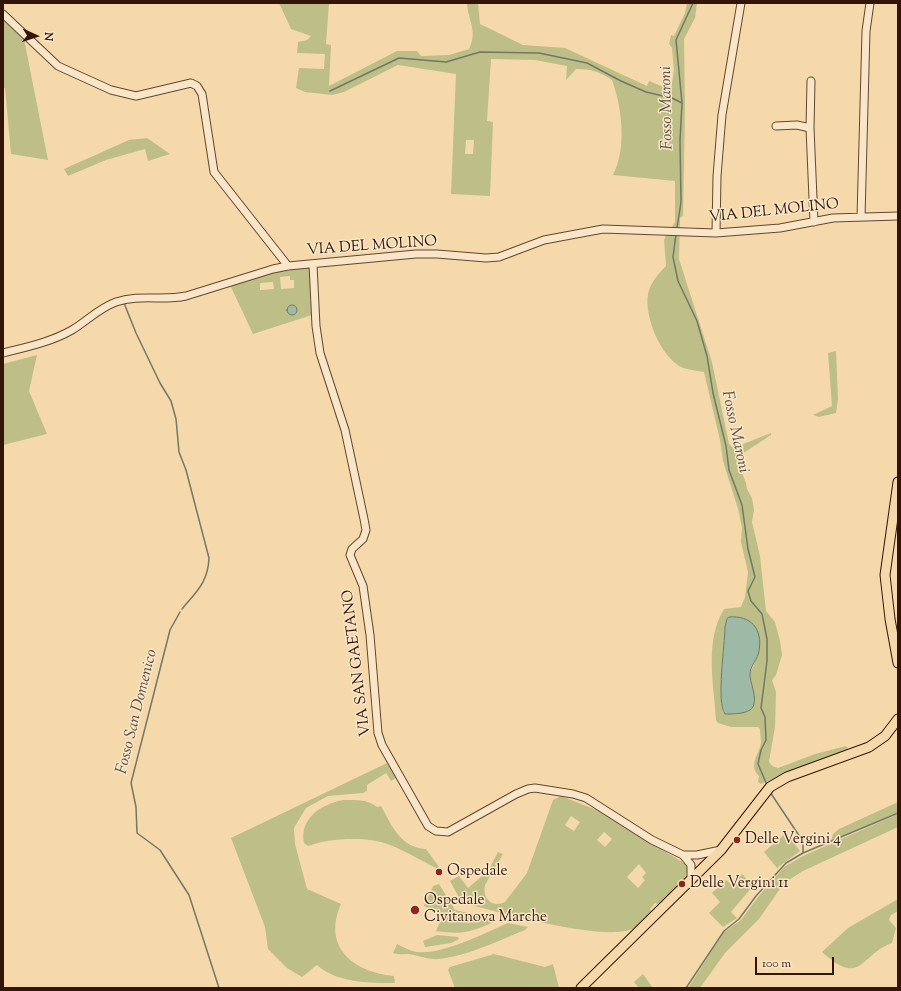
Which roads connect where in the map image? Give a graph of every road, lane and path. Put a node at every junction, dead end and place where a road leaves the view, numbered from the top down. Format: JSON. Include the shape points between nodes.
{"nodes":[{"id":1,"x":741,"y":3,"type":"edge"},
{"id":2,"x":870,"y":3,"type":"edge"},
{"id":3,"x":3,"y":14,"type":"edge"},
{"id":4,"x":811,"y":81,"type":"dead end"},
{"id":5,"x":776,"y":126,"type":"dead end"},
{"id":6,"x":810,"y":128,"type":"junction"},
{"id":7,"x":898,"y":216,"type":"edge"},
{"id":8,"x":861,"y":217,"type":"junction"},
{"id":9,"x":814,"y":222,"type":"junction"},
{"id":10,"x":716,"y":233,"type":"junction"},
{"id":11,"x":313,"y":264,"type":"junction"},
{"id":12,"x":288,"y":266,"type":"junction"},
{"id":13,"x":3,"y":353,"type":"edge"},
{"id":14,"x":898,"y":482,"type":"edge"},
{"id":15,"x":898,"y":663,"type":"edge"},
{"id":16,"x":898,"y":718,"type":"edge"},
{"id":17,"x":721,"y":850,"type":"junction"},
{"id":18,"x":683,"y":855,"type":"junction"},
{"id":19,"x":697,"y":855,"type":"junction"},
{"id":20,"x":691,"y":865,"type":"junction"},
{"id":21,"x":703,"y":868,"type":"junction"},
{"id":22,"x":691,"y":880,"type":"junction"},
{"id":23,"x":581,"y":988,"type":"edge"}],
"edges":[{"from":1,"to":10,"type":"street","via":[[722,114]]},
{"from":2,"to":8,"type":"street","via":[[866,31]]},
{"from":3,"to":12,"type":"street","via":[[58,66],[120,93],[136,96],[188,83],[197,86],[202,94],[214,172]]},
{"from":4,"to":6,"type":"street"},
{"from":5,"to":6,"type":"street","via":[[797,125]]},
{"from":6,"to":9,"type":"street"},
{"from":7,"to":8,"type":"street","name":"VIA DEL MOLINO"},
{"from":8,"to":9,"type":"street","name":"VIA DEL MOLINO"},
{"from":9,"to":10,"type":"street","name":"VIA DEL MOLINO"},
{"from":10,"to":11,"type":"street","name":"VIA DEL MOLINO","via":[[619,229],[590,231],[544,240],[494,258],[416,254]]},
{"from":11,"to":12,"type":"street","name":"VIA DEL MOLINO"},
{"from":11,"to":18,"type":"street","name":"VIA SAN GAETANO","via":[[320,353],[345,430],[366,530],[363,539],[352,549],[350,556],[363,586],[378,733],[382,745],[428,826],[436,831],[448,832],[516,794],[528,788],[535,788],[586,798],[652,840]]},
{"from":12,"to":13,"type":"street","name":"VIA DEL MOLINO","via":[[173,299],[119,301],[100,310],[63,335]]},
{"from":14,"to":15,"type":"main road","via":[[885,575]]},
{"from":16,"to":17,"type":"main road","via":[[885,736],[869,747],[787,777],[765,792]]},
{"from":17,"to":19,"type":"street","name":"VIA SAN GAETANO"},
{"from":17,"to":21,"type":"main road"},
{"from":18,"to":19,"type":"street","name":"VIA SAN GAETANO"},
{"from":18,"to":20,"type":"street","name":"VIA SAN GAETANO"},
{"from":19,"to":21,"type":"street"},
{"from":20,"to":21,"type":"street"},
{"from":20,"to":22,"type":"street"},
{"from":21,"to":22,"type":"main road"},
{"from":22,"to":23,"type":"main road"}]}
